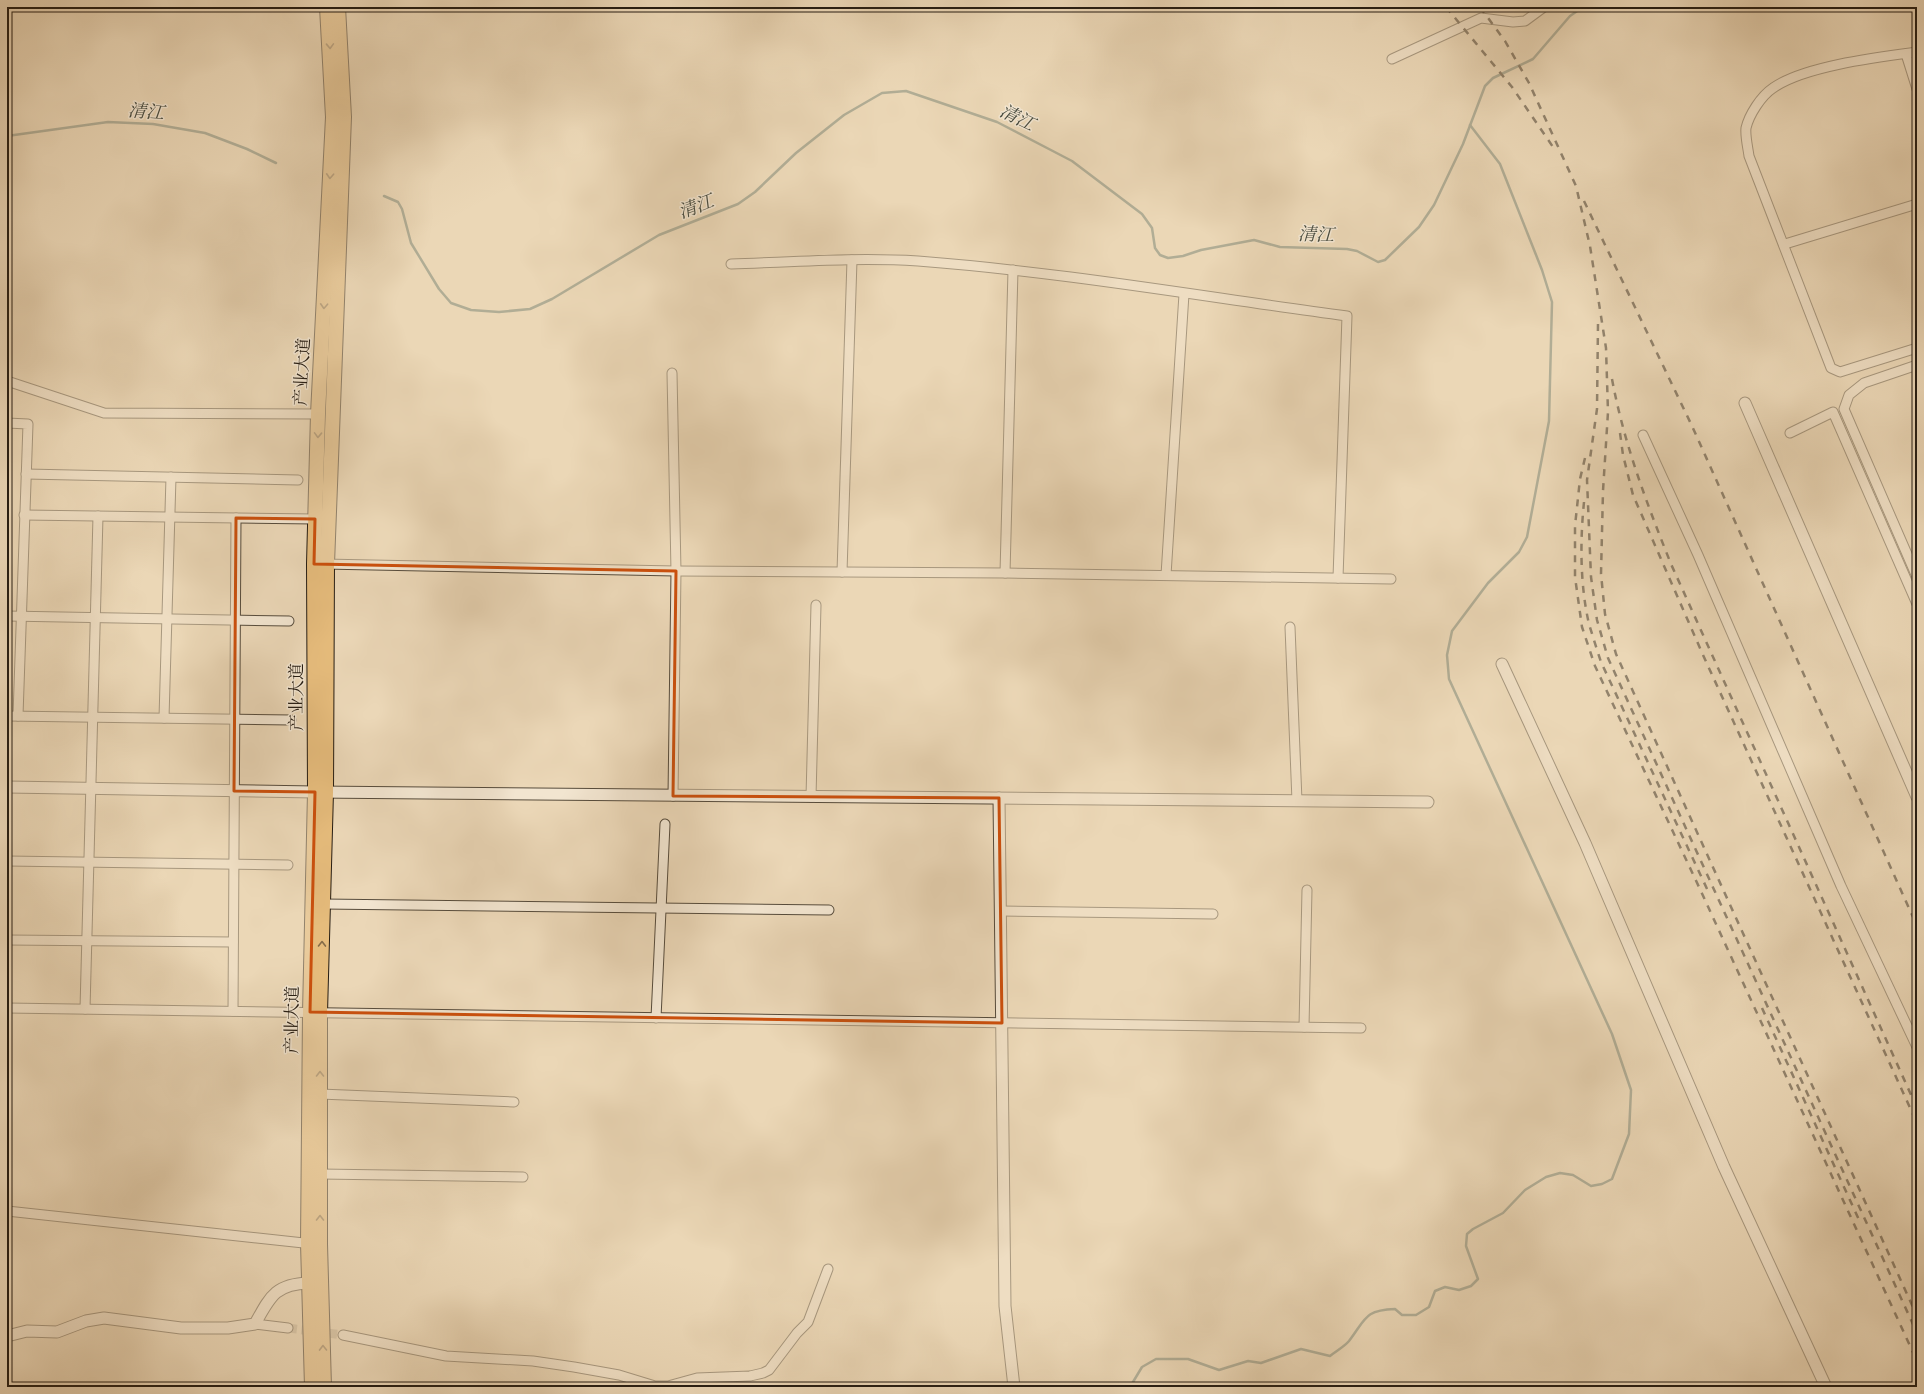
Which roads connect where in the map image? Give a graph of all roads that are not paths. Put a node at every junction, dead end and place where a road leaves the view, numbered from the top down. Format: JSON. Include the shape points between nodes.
{"nodes":[{"id":1,"x":327,"y":7,"type":"edge"},
{"id":2,"x":338,"y":7,"type":"edge"},
{"id":3,"x":1544,"y":7,"type":"edge"},
{"id":4,"x":1917,"y":52,"type":"edge"},
{"id":5,"x":1906,"y":54,"type":"junction"},
{"id":6,"x":1392,"y":60,"type":"dead end"},
{"id":7,"x":1917,"y":90,"type":"edge"},
{"id":8,"x":1917,"y":204,"type":"edge"},
{"id":9,"x":1785,"y":244,"type":"junction"},
{"id":10,"x":852,"y":260,"type":"junction"},
{"id":11,"x":731,"y":264,"type":"dead end"},
{"id":12,"x":1013,"y":270,"type":"junction"},
{"id":13,"x":1184,"y":294,"type":"junction"},
{"id":14,"x":1917,"y":348,"type":"edge"},
{"id":15,"x":1917,"y":365,"type":"edge"},
{"id":16,"x":672,"y":373,"type":"dead end"},
{"id":17,"x":7,"y":382,"type":"edge"},
{"id":18,"x":1745,"y":403,"type":"dead end"},
{"id":19,"x":318,"y":414,"type":"junction"},
{"id":20,"x":7,"y":423,"type":"edge"},
{"id":21,"x":1790,"y":432,"type":"dead end"},
{"id":22,"x":1643,"y":435,"type":"dead end"},
{"id":23,"x":26,"y":474,"type":"junction"},
{"id":24,"x":171,"y":477,"type":"junction"},
{"id":25,"x":298,"y":480,"type":"dead end"},
{"id":26,"x":24,"y":515,"type":"junction"},
{"id":27,"x":98,"y":516,"type":"junction"},
{"id":28,"x":170,"y":517,"type":"junction"},
{"id":29,"x":236,"y":518,"type":"junction"},
{"id":30,"x":315,"y":519,"type":"junction"},
{"id":31,"x":320,"y":564,"type":"junction"},
{"id":32,"x":676,"y":571,"type":"junction"},
{"id":33,"x":842,"y":572,"type":"junction"},
{"id":34,"x":1005,"y":573,"type":"junction"},
{"id":35,"x":1166,"y":575,"type":"junction"},
{"id":36,"x":1917,"y":577,"type":"edge"},
{"id":37,"x":1338,"y":578,"type":"junction"},
{"id":38,"x":1391,"y":579,"type":"dead end"},
{"id":39,"x":1917,"y":604,"type":"edge"},
{"id":40,"x":816,"y":605,"type":"dead end"},
{"id":41,"x":7,"y":616,"type":"edge"},
{"id":42,"x":21,"y":617,"type":"junction"},
{"id":43,"x":96,"y":618,"type":"junction"},
{"id":44,"x":167,"y":619,"type":"junction"},
{"id":45,"x":235,"y":620,"type":"junction"},
{"id":46,"x":289,"y":622,"type":"dead end"},
{"id":47,"x":1290,"y":627,"type":"dead end"},
{"id":48,"x":1502,"y":664,"type":"dead end"},
{"id":49,"x":7,"y":716,"type":"edge"},
{"id":50,"x":18,"y":716,"type":"junction"},
{"id":51,"x":93,"y":717,"type":"junction"},
{"id":52,"x":164,"y":718,"type":"junction"},
{"id":53,"x":234,"y":719,"type":"junction"},
{"id":54,"x":291,"y":720,"type":"dead end"},
{"id":55,"x":7,"y":787,"type":"edge"},
{"id":56,"x":91,"y":788,"type":"junction"},
{"id":57,"x":234,"y":791,"type":"junction"},
{"id":58,"x":320,"y":792,"type":"junction"},
{"id":59,"x":673,"y":796,"type":"junction"},
{"id":60,"x":811,"y":797,"type":"junction"},
{"id":61,"x":1917,"y":797,"type":"edge"},
{"id":62,"x":999,"y":798,"type":"junction"},
{"id":63,"x":1297,"y":801,"type":"junction"},
{"id":64,"x":1428,"y":802,"type":"dead end"},
{"id":65,"x":665,"y":824,"type":"dead end"},
{"id":66,"x":7,"y":861,"type":"edge"},
{"id":67,"x":89,"y":862,"type":"junction"},
{"id":68,"x":234,"y":865,"type":"junction"},
{"id":69,"x":288,"y":865,"type":"dead end"},
{"id":70,"x":1307,"y":890,"type":"dead end"},
{"id":71,"x":323,"y":904,"type":"junction"},
{"id":72,"x":661,"y":908,"type":"junction"},
{"id":73,"x":829,"y":910,"type":"dead end"},
{"id":74,"x":1000,"y":911,"type":"junction"},
{"id":75,"x":1213,"y":914,"type":"dead end"},
{"id":76,"x":7,"y":940,"type":"edge"},
{"id":77,"x":87,"y":941,"type":"junction"},
{"id":78,"x":233,"y":942,"type":"junction"},
{"id":79,"x":7,"y":1008,"type":"edge"},
{"id":80,"x":85,"y":1009,"type":"junction"},
{"id":81,"x":233,"y":1012,"type":"junction"},
{"id":82,"x":315,"y":1013,"type":"junction"},
{"id":83,"x":656,"y":1018,"type":"junction"},
{"id":84,"x":1002,"y":1023,"type":"junction"},
{"id":85,"x":1304,"y":1027,"type":"junction"},
{"id":86,"x":1361,"y":1028,"type":"dead end"},
{"id":87,"x":1917,"y":1047,"type":"edge"},
{"id":88,"x":320,"y":1094,"type":"junction"},
{"id":89,"x":514,"y":1102,"type":"dead end"},
{"id":90,"x":320,"y":1174,"type":"junction"},
{"id":91,"x":523,"y":1177,"type":"dead end"},
{"id":92,"x":7,"y":1210,"type":"edge"},
{"id":93,"x":314,"y":1244,"type":"junction"},
{"id":94,"x":828,"y":1270,"type":"dead end"},
{"id":95,"x":309,"y":1283,"type":"junction"},
{"id":96,"x":255,"y":1324,"type":"junction"},
{"id":97,"x":288,"y":1328,"type":"tunnel mouth"},
{"id":98,"x":343,"y":1335,"type":"tunnel mouth"},
{"id":99,"x":7,"y":1336,"type":"edge"},
{"id":100,"x":312,"y":1387,"type":"edge"},
{"id":101,"x":324,"y":1387,"type":"edge"},
{"id":102,"x":1014,"y":1387,"type":"edge"},
{"id":103,"x":1826,"y":1387,"type":"edge"}],
"edges":[{"from":1,"to":19,"type":"main road","name":"产业大道","one_way":true,"via":[[333,117]]},
{"from":2,"to":31,"type":"main road","name":"产业大道","via":[[344,117]]},
{"from":3,"to":6,"type":"street","via":[[1524,21],[1481,18]]},
{"from":4,"to":5,"type":"street"},
{"from":5,"to":7,"type":"street"},
{"from":5,"to":9,"type":"street","via":[[1829,67],[1788,79],[1772,89],[1756,108],[1746,129],[1749,156]]},
{"from":8,"to":9,"type":"street"},
{"from":9,"to":14,"type":"street","via":[[1831,368],[1840,372]]},
{"from":10,"to":11,"type":"street"},
{"from":10,"to":12,"type":"street","via":[[917,261]]},
{"from":10,"to":33,"type":"street"},
{"from":12,"to":13,"type":"street"},
{"from":12,"to":34,"type":"street"},
{"from":13,"to":35,"type":"street"},
{"from":13,"to":37,"type":"street","via":[[1347,316]]},
{"from":15,"to":36,"type":"street","via":[[1864,383],[1849,395],[1844,409]]},
{"from":16,"to":32,"type":"street"},
{"from":17,"to":19,"type":"street","via":[[104,413]]},
{"from":18,"to":61,"type":"street"},
{"from":19,"to":30,"type":"main road","name":"产业大道","one_way":true},
{"from":20,"to":23,"type":"street","via":[[28,424]]},
{"from":21,"to":39,"type":"street","via":[[1833,412]]},
{"from":22,"to":87,"type":"street","via":[[1698,555],[1840,886]]},
{"from":23,"to":24,"type":"street"},
{"from":23,"to":26,"type":"street"},
{"from":24,"to":25,"type":"street"},
{"from":24,"to":28,"type":"street"},
{"from":26,"to":27,"type":"street"},
{"from":26,"to":42,"type":"street"},
{"from":27,"to":28,"type":"street"},
{"from":27,"to":43,"type":"street"},
{"from":28,"to":29,"type":"street"},
{"from":28,"to":44,"type":"street"},
{"from":29,"to":30,"type":"street"},
{"from":29,"to":45,"type":"street"},
{"from":30,"to":31,"type":"main road","name":"产业大道"},
{"from":31,"to":32,"type":"street"},
{"from":31,"to":58,"type":"main road","name":"产业大道"},
{"from":32,"to":33,"type":"street"},
{"from":32,"to":59,"type":"street"},
{"from":33,"to":34,"type":"street"},
{"from":34,"to":35,"type":"street"},
{"from":35,"to":37,"type":"street"},
{"from":37,"to":38,"type":"street"},
{"from":40,"to":60,"type":"street"},
{"from":41,"to":42,"type":"street"},
{"from":42,"to":43,"type":"street"},
{"from":42,"to":50,"type":"street"},
{"from":43,"to":44,"type":"street"},
{"from":43,"to":51,"type":"street"},
{"from":44,"to":45,"type":"street"},
{"from":44,"to":52,"type":"street"},
{"from":45,"to":46,"type":"street"},
{"from":45,"to":53,"type":"street"},
{"from":47,"to":63,"type":"street"},
{"from":48,"to":103,"type":"street","via":[[1585,843],[1724,1166]]},
{"from":49,"to":50,"type":"street"},
{"from":50,"to":51,"type":"street"},
{"from":51,"to":52,"type":"street"},
{"from":51,"to":56,"type":"street"},
{"from":52,"to":53,"type":"street"},
{"from":53,"to":54,"type":"street"},
{"from":53,"to":57,"type":"street"},
{"from":55,"to":56,"type":"street"},
{"from":56,"to":57,"type":"street"},
{"from":56,"to":67,"type":"street"},
{"from":57,"to":58,"type":"street"},
{"from":57,"to":68,"type":"street"},
{"from":58,"to":59,"type":"street"},
{"from":58,"to":71,"type":"main road","name":"产业大道"},
{"from":58,"to":82,"type":"main road","name":"产业大道"},
{"from":59,"to":60,"type":"street"},
{"from":60,"to":62,"type":"street"},
{"from":62,"to":63,"type":"street"},
{"from":62,"to":74,"type":"street"},
{"from":63,"to":64,"type":"street"},
{"from":65,"to":72,"type":"street"},
{"from":66,"to":67,"type":"street"},
{"from":67,"to":68,"type":"street"},
{"from":67,"to":77,"type":"street"},
{"from":68,"to":69,"type":"street"},
{"from":68,"to":78,"type":"street"},
{"from":70,"to":85,"type":"street"},
{"from":71,"to":72,"type":"street"},
{"from":82,"to":71,"type":"main road","name":"产业大道","one_way":true},
{"from":72,"to":73,"type":"street"},
{"from":72,"to":83,"type":"street"},
{"from":74,"to":75,"type":"street"},
{"from":74,"to":84,"type":"street"},
{"from":76,"to":77,"type":"street"},
{"from":77,"to":78,"type":"street"},
{"from":77,"to":80,"type":"street"},
{"from":78,"to":81,"type":"street"},
{"from":79,"to":80,"type":"street"},
{"from":80,"to":81,"type":"street"},
{"from":81,"to":82,"type":"street"},
{"from":82,"to":83,"type":"street"},
{"from":88,"to":82,"type":"main road","name":"产业大道","one_way":true},
{"from":82,"to":93,"type":"main road","name":"产业大道"},
{"from":83,"to":84,"type":"street"},
{"from":84,"to":85,"type":"street"},
{"from":84,"to":102,"type":"street","via":[[1005,1306]]},
{"from":85,"to":86,"type":"street"},
{"from":88,"to":89,"type":"street"},
{"from":88,"to":90,"type":"main road","name":"产业大道"},
{"from":90,"to":91,"type":"street"},
{"from":93,"to":90,"type":"main road","name":"产业大道","one_way":true},
{"from":92,"to":93,"type":"street"},
{"from":93,"to":95,"type":"main road","name":"产业大道"},
{"from":101,"to":93,"type":"main road","name":"产业大道","one_way":true},
{"from":94,"to":98,"type":"street","via":[[808,1322],[769,1370],[750,1376],[697,1378],[668,1386],[655,1386],[619,1375],[574,1367],[533,1361],[446,1356]]},
{"from":95,"to":96,"type":"street","via":[[291,1284],[280,1289]]},
{"from":95,"to":100,"type":"main road","name":"产业大道"},
{"from":96,"to":97,"type":"street"},
{"from":96,"to":99,"type":"street","via":[[228,1328],[181,1328],[104,1318],[57,1332],[27,1332]]}]}
